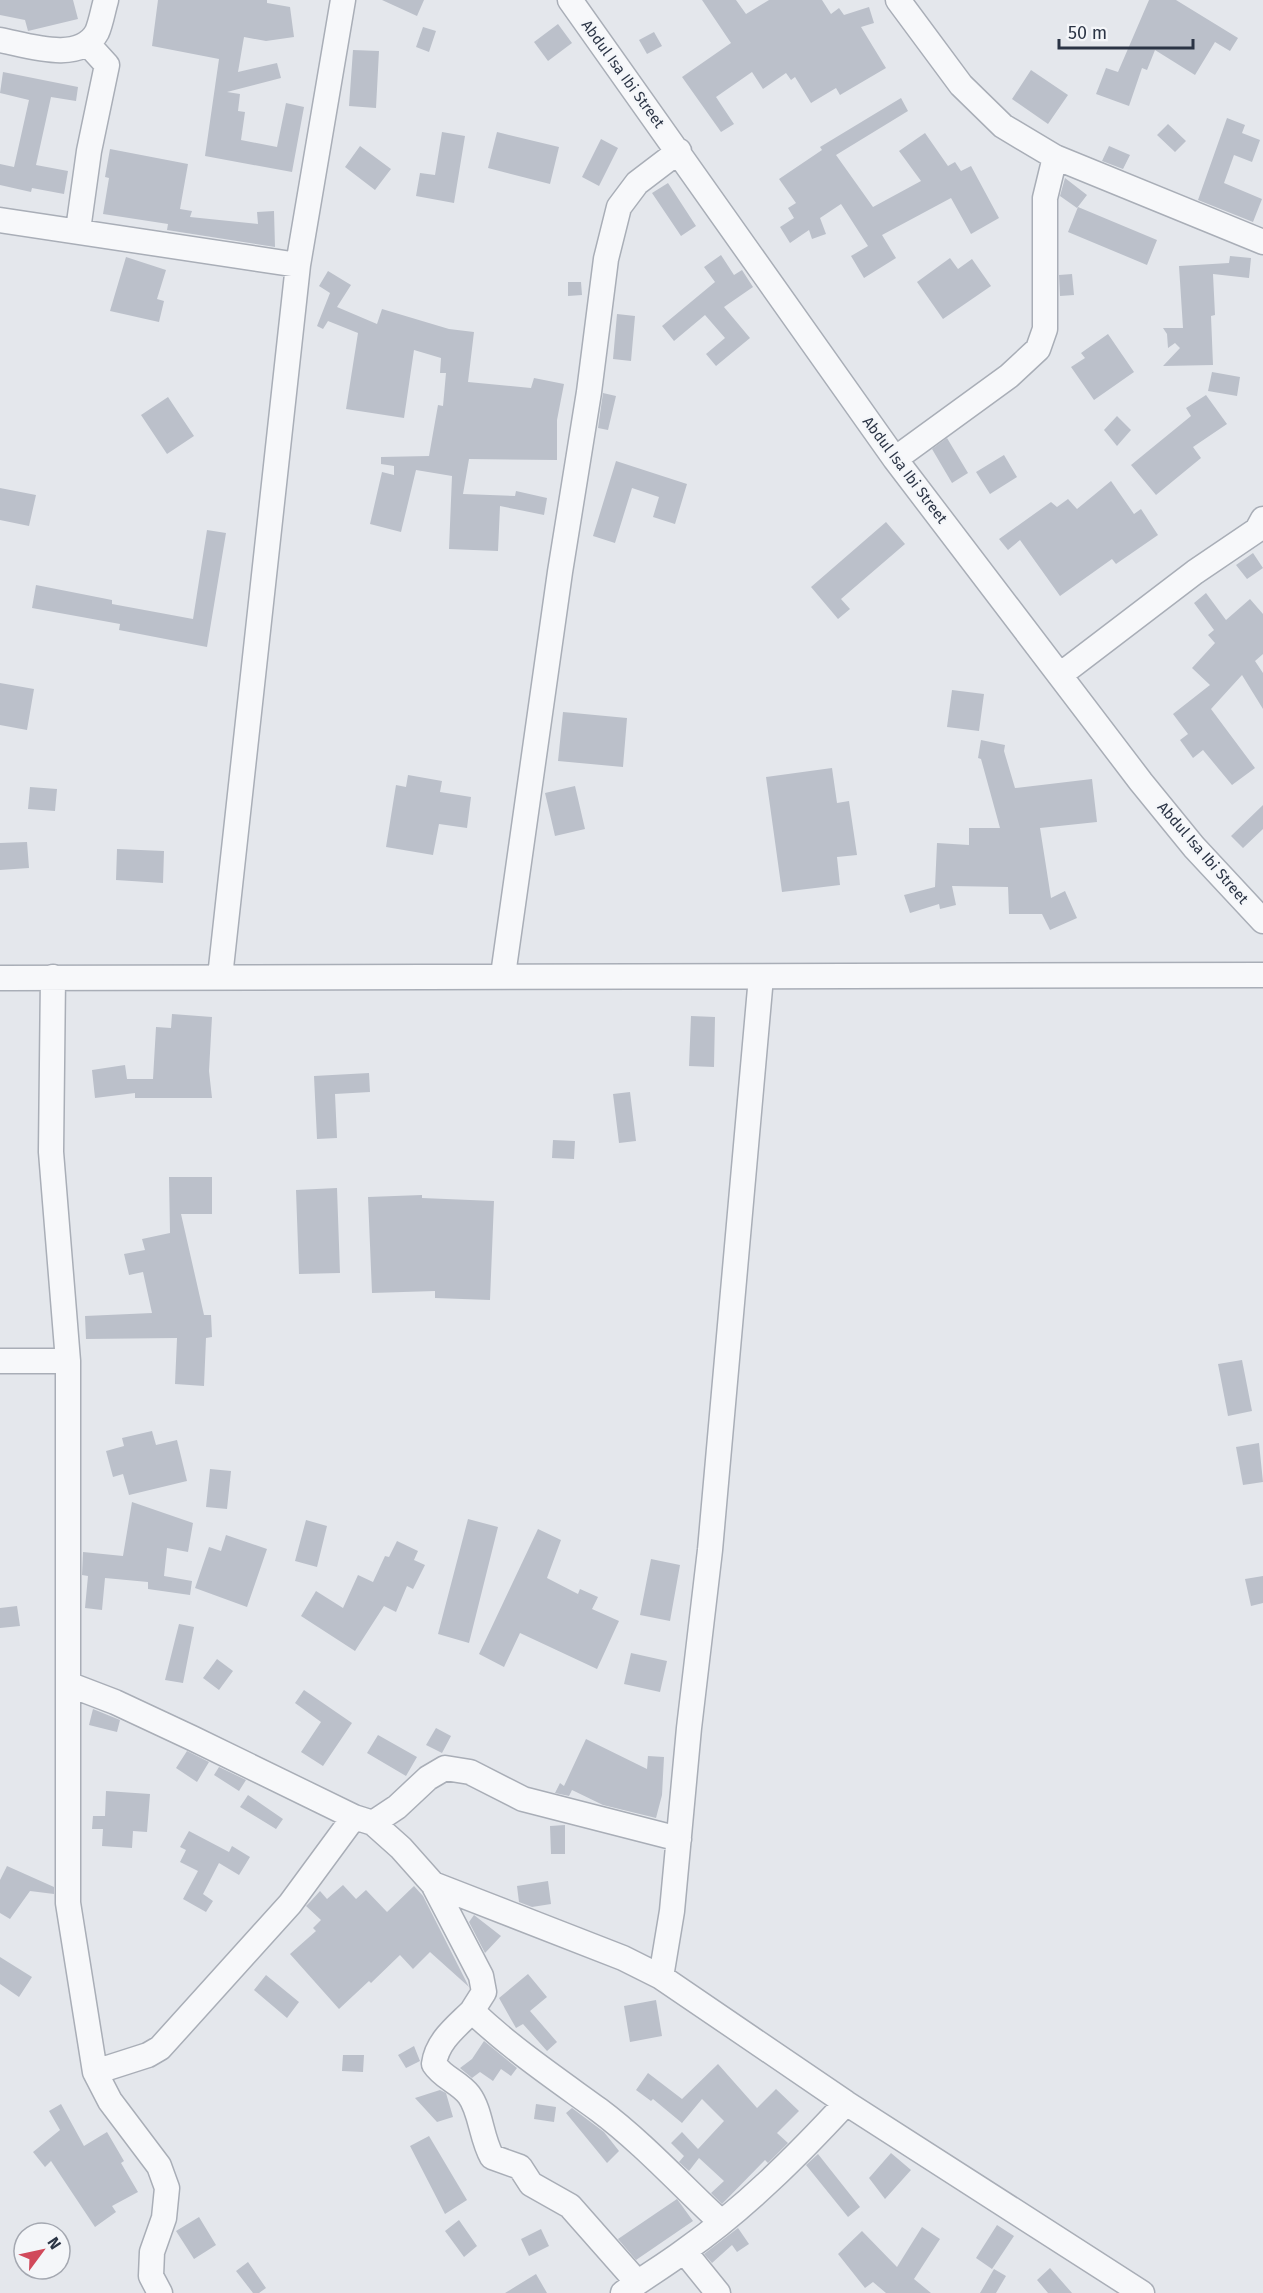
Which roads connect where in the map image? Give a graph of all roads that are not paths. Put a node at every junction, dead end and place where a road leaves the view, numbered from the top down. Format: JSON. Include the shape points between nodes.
{"nodes":[{"id":1,"x":106,"y":0,"type":"edge"},
{"id":2,"x":343,"y":0,"type":"edge"},
{"id":3,"x":898,"y":0,"type":"edge"},
{"id":4,"x":575,"y":2,"type":"edge"},
{"id":5,"x":0,"y":40,"type":"edge"},
{"id":6,"x":87,"y":43,"type":"junction"},
{"id":7,"x":679,"y":151,"type":"junction"},
{"id":8,"x":1055,"y":157,"type":"junction"},
{"id":9,"x":0,"y":220,"type":"edge"},
{"id":10,"x":78,"y":231,"type":"junction"},
{"id":11,"x":1263,"y":242,"type":"edge"},
{"id":12,"x":298,"y":265,"type":"junction"},
{"id":13,"x":896,"y":459,"type":"junction"},
{"id":14,"x":1263,"y":519,"type":"edge"},
{"id":15,"x":1060,"y":675,"type":"junction"},
{"id":16,"x":1263,"y":921,"type":"edge"},
{"id":17,"x":503,"y":975,"type":"junction"},
{"id":18,"x":1263,"y":975,"type":"edge"},
{"id":19,"x":53,"y":977,"type":"junction"},
{"id":20,"x":220,"y":977,"type":"junction"},
{"id":21,"x":761,"y":977,"type":"junction"},
{"id":22,"x":0,"y":978,"type":"edge"},
{"id":23,"x":0,"y":1361,"type":"edge"},
{"id":24,"x":68,"y":1361,"type":"junction"},
{"id":25,"x":68,"y":1684,"type":"junction"},
{"id":26,"x":363,"y":1820,"type":"junction"},
{"id":27,"x":679,"y":1839,"type":"junction"},
{"id":28,"x":433,"y":1884,"type":"junction"},
{"id":29,"x":661,"y":1977,"type":"junction"},
{"id":30,"x":472,"y":2012,"type":"junction"},
{"id":31,"x":95,"y":2072,"type":"junction"},
{"id":32,"x":846,"y":2103,"type":"junction"},
{"id":33,"x":721,"y":2222,"type":"junction"},
{"id":34,"x":684,"y":2251,"type":"junction"},
{"id":35,"x":630,"y":2288,"type":"edge"},
{"id":36,"x":160,"y":2293,"type":"edge"},
{"id":37,"x":718,"y":2293,"type":"edge"},
{"id":38,"x":1142,"y":2293,"type":"edge"}],
"edges":[{"from":1,"to":6,"type":"street","via":[[96,32]]},
{"from":2,"to":12,"type":"street"},
{"from":3,"to":8,"type":"street","via":[[961,85],[1003,126]]},
{"from":4,"to":7,"type":"street","name":"Abdul Isa Ibi Street"},
{"from":5,"to":6,"type":"street","via":[[66,51]]},
{"from":6,"to":10,"type":"street","via":[[107,65],[89,150]]},
{"from":7,"to":13,"type":"street","name":"Abdul Isa Ibi Street"},
{"from":7,"to":17,"type":"street","via":[[637,183],[619,207],[606,259]]},
{"from":8,"to":11,"type":"street"},
{"from":8,"to":13,"type":"street","via":[[1045,198],[1045,329],[1038,349],[1009,376]]},
{"from":9,"to":10,"type":"street"},
{"from":10,"to":12,"type":"street"},
{"from":12,"to":20,"type":"street"},
{"from":13,"to":15,"type":"street","name":"Abdul Isa Ibi Street"},
{"from":14,"to":15,"type":"street","via":[[1257,530]]},
{"from":15,"to":16,"type":"street","name":"Abdul Isa Ibi Street","via":[[1194,847]]},
{"from":17,"to":20,"type":"street"},
{"from":17,"to":21,"type":"street"},
{"from":18,"to":21,"type":"street"},
{"from":19,"to":20,"type":"street"},
{"from":19,"to":22,"type":"street"},
{"from":19,"to":24,"type":"street","via":[[51,1152]]},
{"from":21,"to":27,"type":"street","via":[[710,1550]]},
{"from":23,"to":24,"type":"street"},
{"from":24,"to":25,"type":"street"},
{"from":25,"to":26,"type":"street","via":[[115,1702]]},
{"from":25,"to":31,"type":"street","via":[[68,1903]]},
{"from":26,"to":27,"type":"street","via":[[397,1807],[445,1768],[470,1772],[523,1799]]},
{"from":26,"to":28,"type":"street","via":[[401,1848]]},
{"from":26,"to":31,"type":"street","via":[[160,2048]]},
{"from":27,"to":29,"type":"street"},
{"from":28,"to":29,"type":"street","via":[[623,1958]]},
{"from":28,"to":30,"type":"street","via":[[481,1976],[483,1992]]},
{"from":29,"to":32,"type":"street"},
{"from":30,"to":33,"type":"street","via":[[502,2041],[639,2143]]},
{"from":30,"to":35,"type":"street","via":[[443,2040],[434,2064],[470,2096],[483,2142],[492,2157],[520,2167],[531,2184],[570,2206]]},
{"from":31,"to":36,"type":"street","via":[[110,2101],[159,2166],[167,2188],[164,2218],[152,2252],[151,2276]]},
{"from":32,"to":33,"type":"street","via":[[796,2157]]},
{"from":32,"to":38,"type":"street"},
{"from":33,"to":34,"type":"street"},
{"from":34,"to":35,"type":"street"},
{"from":34,"to":37,"type":"street"}]}
